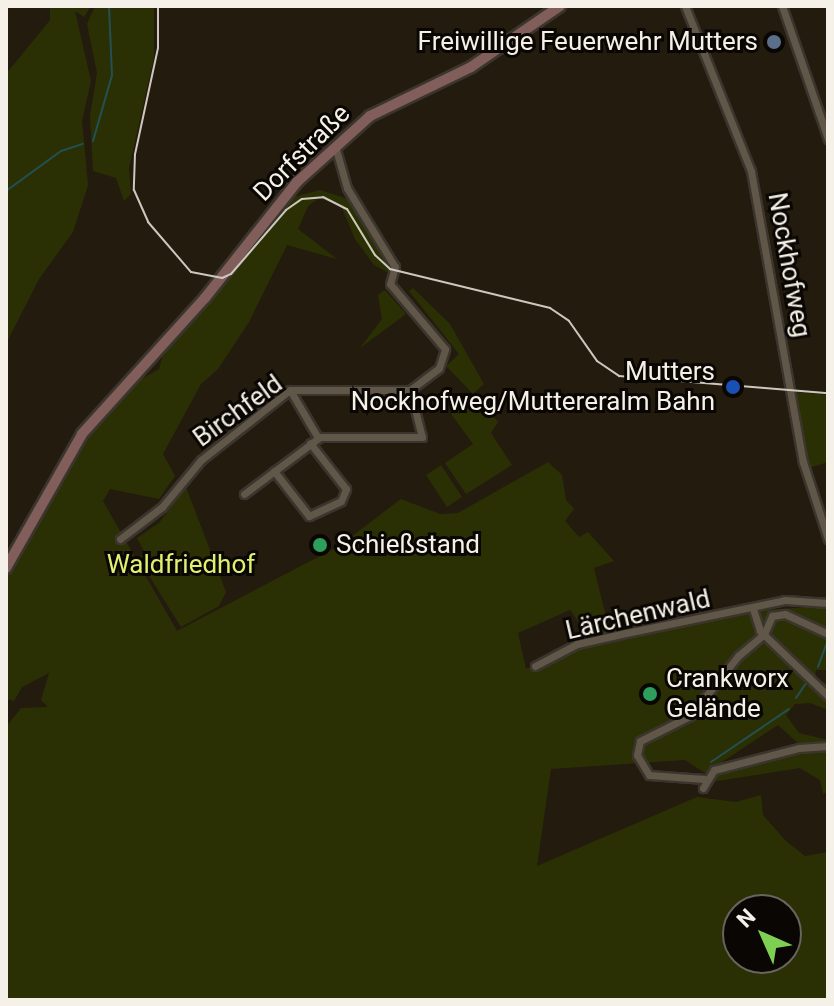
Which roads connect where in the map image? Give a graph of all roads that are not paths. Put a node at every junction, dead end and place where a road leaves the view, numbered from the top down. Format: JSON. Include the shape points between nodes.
{"nodes":[{"id":1,"x":560,"y":6,"type":"edge"},
{"id":2,"x":685,"y":6,"type":"edge"},
{"id":3,"x":782,"y":6,"type":"edge"},
{"id":4,"x":828,"y":139,"type":"edge"},
{"id":5,"x":335,"y":146,"type":"junction"},
{"id":6,"x":290,"y":390,"type":"junction"},
{"id":7,"x":410,"y":390,"type":"junction"},
{"id":8,"x":318,"y":438,"type":"junction"},
{"id":9,"x":310,"y":443,"type":"junction"},
{"id":10,"x":274,"y":471,"type":"junction"},
{"id":11,"x":244,"y":494,"type":"dead end"},
{"id":12,"x":120,"y":539,"type":"dead end"},
{"id":13,"x":828,"y":539,"type":"edge"},
{"id":14,"x":6,"y":568,"type":"edge"},
{"id":15,"x":828,"y":603,"type":"edge"},
{"id":16,"x":753,"y":609,"type":"junction"},
{"id":17,"x":764,"y":634,"type":"junction"},
{"id":18,"x":828,"y":634,"type":"edge"},
{"id":19,"x":535,"y":666,"type":"dead end"},
{"id":20,"x":828,"y":696,"type":"edge"},
{"id":21,"x":828,"y":746,"type":"edge"}],
"edges":[{"from":1,"to":5,"type":"main road","name":"Dorfstraße","via":[[471,67],[370,116]]},
{"from":2,"to":13,"type":"street","name":"Nockhofweg","via":[[751,171],[803,462]]},
{"from":3,"to":4,"type":"street"},
{"from":5,"to":7,"type":"street","via":[[347,188],[395,267],[390,284],[445,349],[439,368]]},
{"from":5,"to":14,"type":"main road","name":"Dorfstraße","via":[[281,200],[219,281],[82,434]]},
{"from":6,"to":7,"type":"street","name":"Birchfeld"},
{"from":6,"to":8,"type":"street"},
{"from":6,"to":12,"type":"street","name":"Birchfeld","via":[[201,460],[162,507]]},
{"from":7,"to":8,"type":"street","via":[[422,437]]},
{"from":8,"to":9,"type":"street"},
{"from":9,"to":10,"type":"street"},
{"from":9,"to":10,"type":"street","via":[[346,489],[341,501],[309,516]]},
{"from":10,"to":11,"type":"street"},
{"from":15,"to":16,"type":"street","name":"Lärchenwald","via":[[785,600]]},
{"from":16,"to":17,"type":"street"},
{"from":16,"to":19,"type":"street","name":"Lärchenwald","via":[[577,644]]},
{"from":17,"to":18,"type":"street","via":[[767,620],[782,614]]},
{"from":17,"to":20,"type":"street"},
{"from":17,"to":21,"type":"street","via":[[738,656],[690,716],[642,739],[637,755],[646,772],[703,784],[723,767]]}]}
